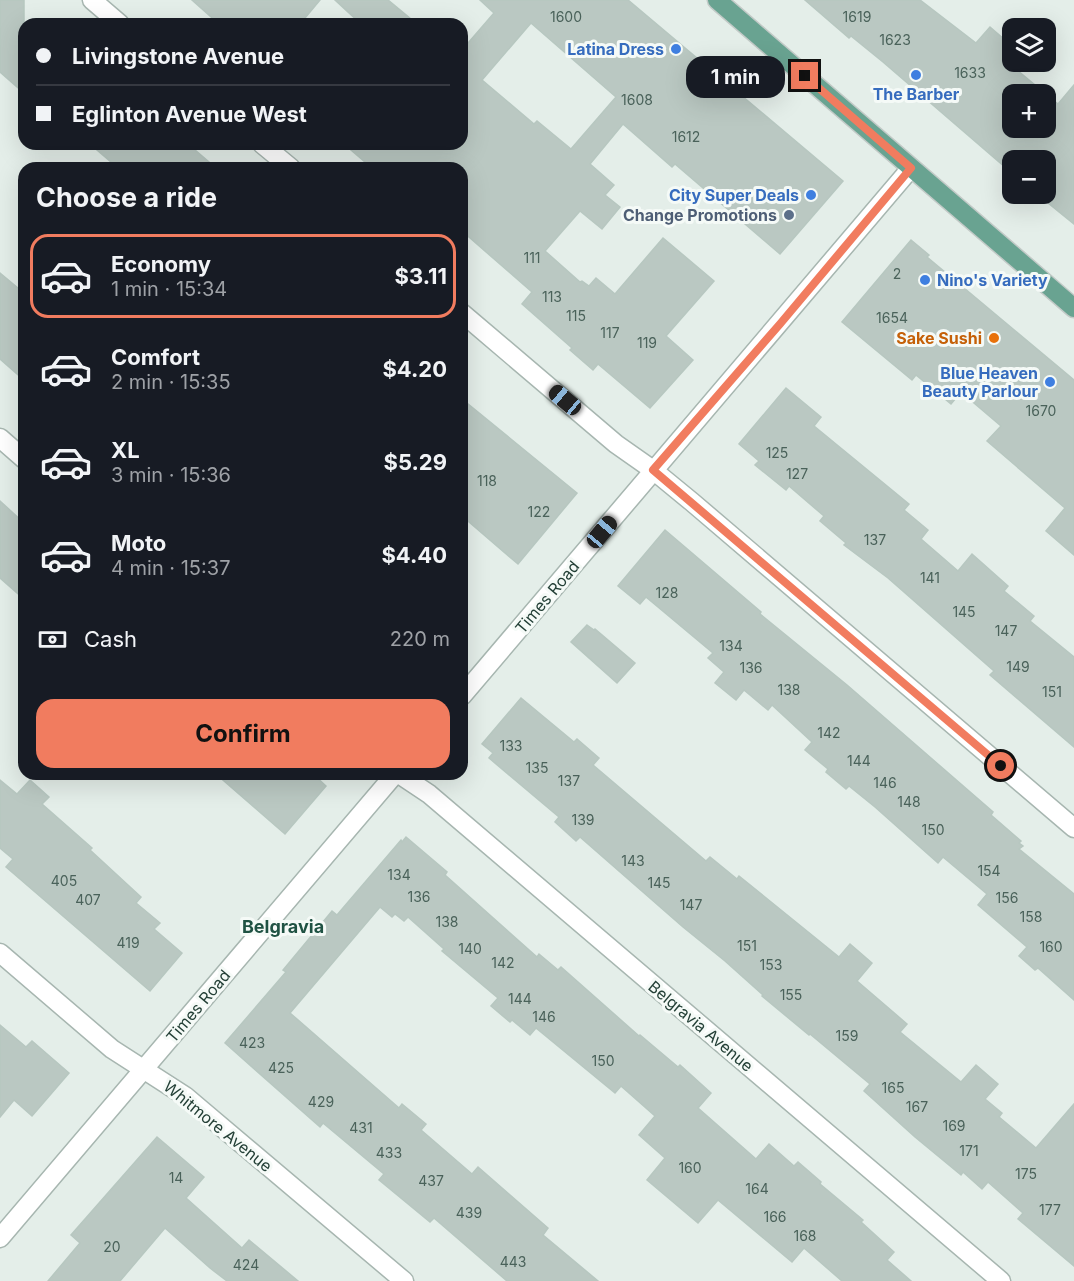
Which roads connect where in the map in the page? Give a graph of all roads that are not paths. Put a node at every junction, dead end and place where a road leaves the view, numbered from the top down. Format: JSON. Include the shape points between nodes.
{"nodes":[{"id":1,"x":92,"y":0,"type":"edge"},
{"id":2,"x":717,"y":0,"type":"edge"},
{"id":3,"x":113,"y":18,"type":"edge"},
{"id":4,"x":269,"y":150,"type":"edge"},
{"id":5,"x":284,"y":162,"type":"edge"},
{"id":6,"x":911,"y":168,"type":"junction"},
{"id":7,"x":1074,"y":308,"type":"edge"},
{"id":8,"x":468,"y":318,"type":"edge"},
{"id":9,"x":0,"y":438,"type":"edge"},
{"id":10,"x":18,"y":454,"type":"edge"},
{"id":11,"x":653,"y":470,"type":"junction"},
{"id":12,"x":468,"y":689,"type":"edge"},
{"id":13,"x":392,"y":780,"type":"edge"},
{"id":14,"x":407,"y":780,"type":"edge"},
{"id":15,"x":1074,"y":828,"type":"edge"},
{"id":16,"x":0,"y":953,"type":"edge"},
{"id":17,"x":144,"y":1070,"type":"junction"},
{"id":18,"x":0,"y":1238,"type":"edge"},
{"id":19,"x":404,"y":1281,"type":"edge"},
{"id":20,"x":1001,"y":1281,"type":"edge"}],
"edges":[{"from":1,"to":3,"type":"street"},
{"from":2,"to":6,"type":"main road"},
{"from":4,"to":5,"type":"street"},
{"from":6,"to":7,"type":"main road"},
{"from":6,"to":11,"type":"street","name":"Times Road"},
{"from":8,"to":11,"type":"street","via":[[616,444]]},
{"from":9,"to":10,"type":"street"},
{"from":11,"to":12,"type":"street","name":"Times Road"},
{"from":11,"to":15,"type":"street"},
{"from":13,"to":17,"type":"street","name":"Times Road"},
{"from":14,"to":20,"type":"street","name":"Belgravia Avenue","via":[[429,794]]},
{"from":16,"to":17,"type":"street","name":"Whitmore Avenue","via":[[112,1049]]},
{"from":17,"to":18,"type":"street","name":"Times Road"},
{"from":17,"to":19,"type":"street","name":"Whitmore Avenue","via":[[185,1096]]}]}
